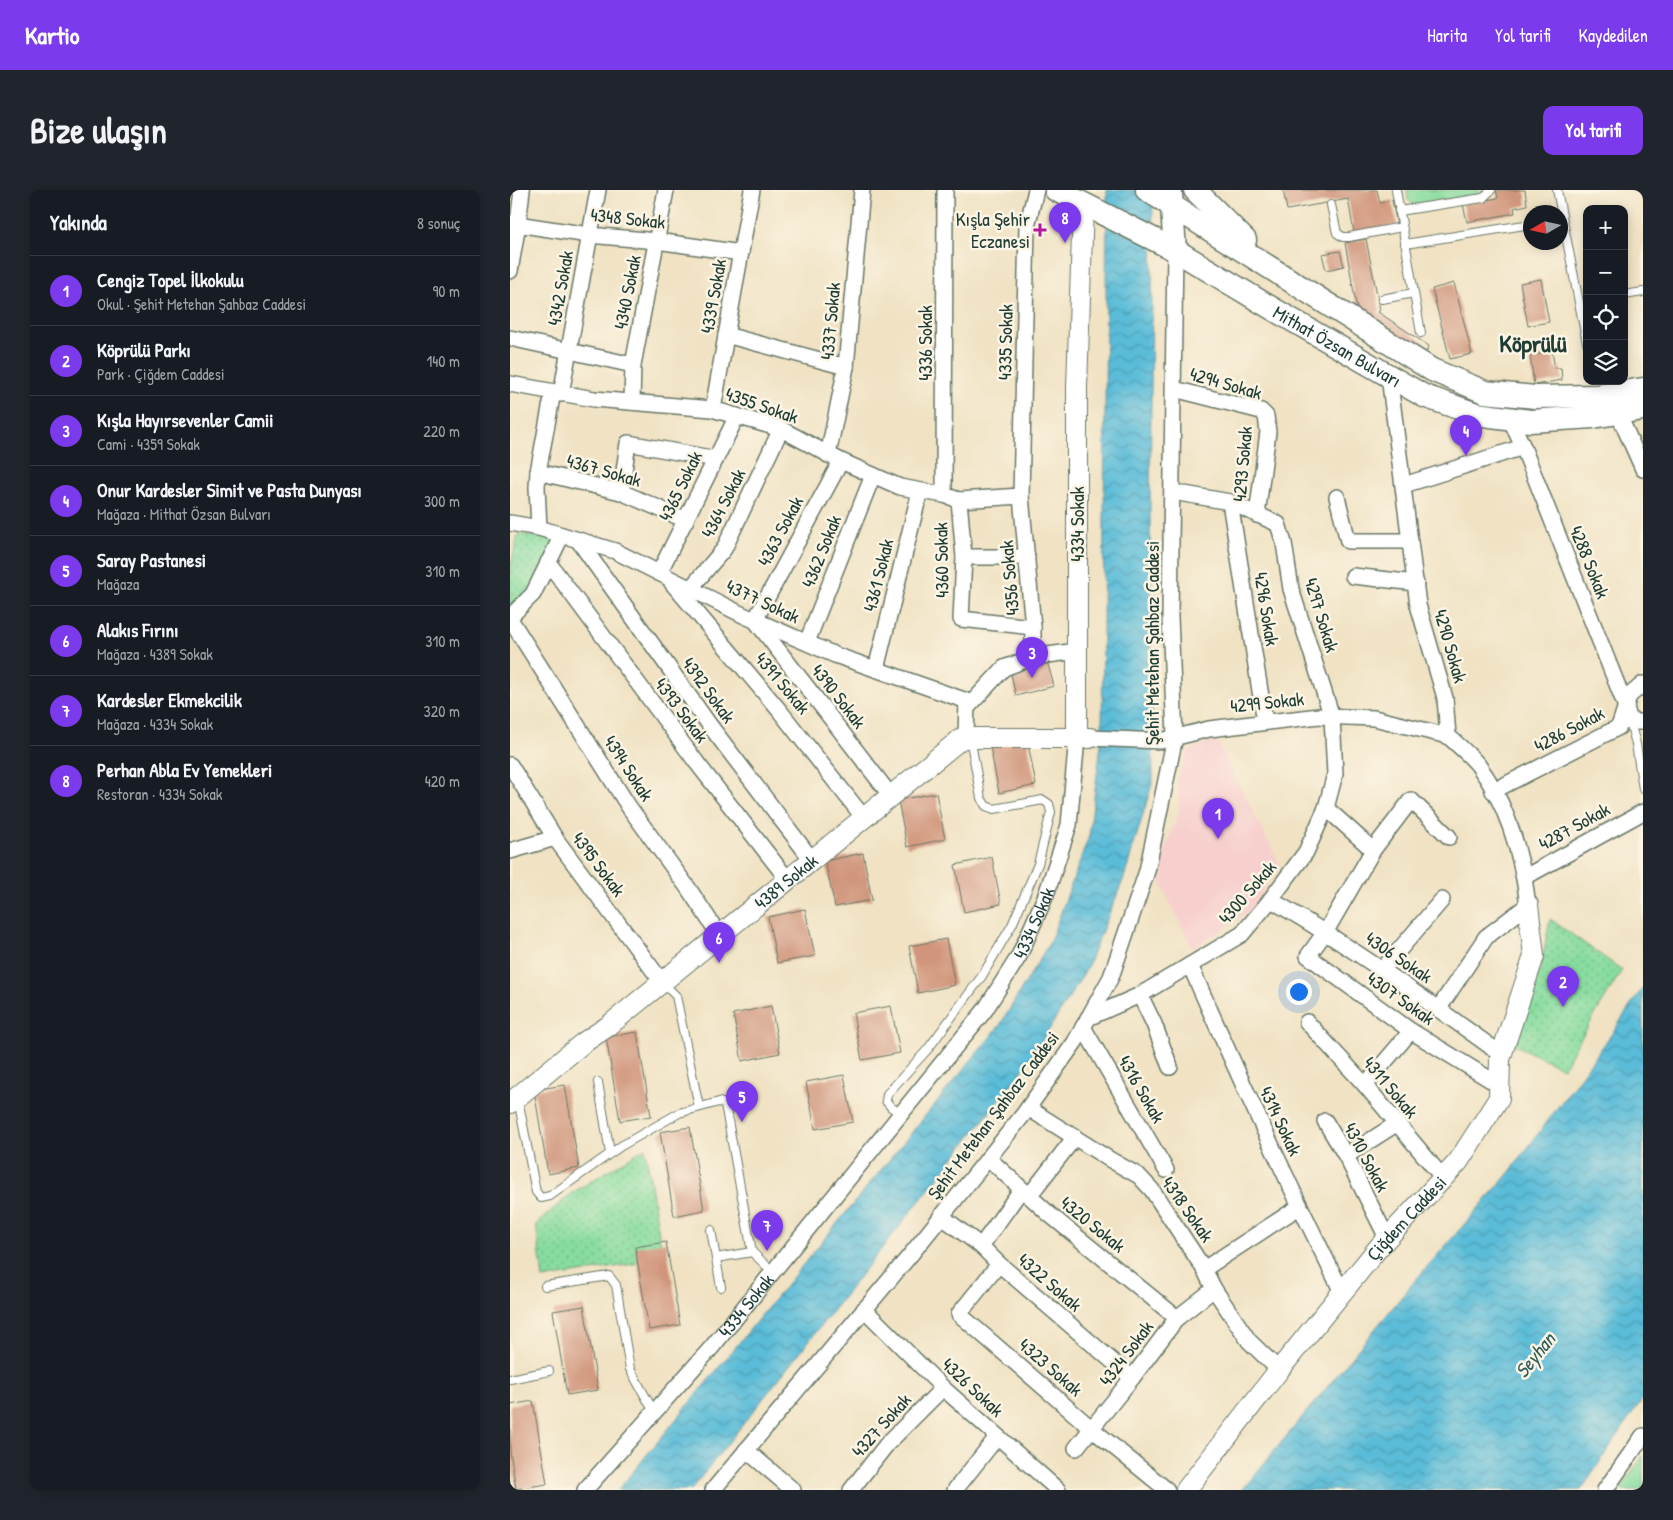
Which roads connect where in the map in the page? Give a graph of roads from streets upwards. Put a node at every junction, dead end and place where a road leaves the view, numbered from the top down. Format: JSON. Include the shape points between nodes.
{"nodes":[{"id":1,"x":522,"y":190,"type":"edge"},
{"id":2,"x":598,"y":190,"type":"edge"},
{"id":3,"x":666,"y":190,"type":"edge"},
{"id":4,"x":752,"y":190,"type":"edge"},
{"id":5,"x":862,"y":190,"type":"edge"},
{"id":6,"x":945,"y":190,"type":"edge"},
{"id":7,"x":1036,"y":190,"type":"edge"},
{"id":8,"x":1194,"y":190,"type":"edge"},
{"id":9,"x":1069,"y":195,"type":"edge"},
{"id":10,"x":1165,"y":201,"type":"edge"},
{"id":11,"x":514,"y":223,"type":"edge"},
{"id":12,"x":589,"y":235,"type":"junction"},
{"id":13,"x":657,"y":241,"type":"junction"},
{"id":14,"x":1165,"y":245,"type":"junction"},
{"id":15,"x":741,"y":253,"type":"junction"},
{"id":16,"x":510,"y":271,"type":"edge"},
{"id":17,"x":1276,"y":271,"type":"junction"},
{"id":18,"x":726,"y":335,"type":"junction"},
{"id":19,"x":510,"y":338,"type":"edge"},
{"id":20,"x":569,"y":352,"type":"junction"},
{"id":21,"x":633,"y":365,"type":"junction"},
{"id":22,"x":846,"y":367,"type":"junction"},
{"id":23,"x":1389,"y":376,"type":"junction"},
{"id":24,"x":510,"y":384,"type":"edge"},
{"id":25,"x":1643,"y":388,"type":"edge"},
{"id":26,"x":1174,"y":389,"type":"junction"},
{"id":27,"x":557,"y":393,"type":"junction"},
{"id":28,"x":632,"y":402,"type":"junction"},
{"id":29,"x":713,"y":409,"type":"junction"},
{"id":30,"x":1643,"y":409,"type":"edge"},
{"id":31,"x":1618,"y":413,"type":"junction"},
{"id":32,"x":737,"y":416,"type":"junction"},
{"id":33,"x":1266,"y":416,"type":"joint"},
{"id":34,"x":1510,"y":418,"type":"junction"},
{"id":35,"x":781,"y":430,"type":"junction"},
{"id":36,"x":1523,"y":448,"type":"junction"},
{"id":37,"x":834,"y":458,"type":"junction"},
{"id":38,"x":716,"y":459,"type":"junction"},
{"id":39,"x":1643,"y":469,"type":"edge"},
{"id":40,"x":538,"y":472,"type":"junction"},
{"id":41,"x":873,"y":475,"type":"junction"},
{"id":42,"x":1404,"y":485,"type":"junction"},
{"id":43,"x":920,"y":491,"type":"junction"},
{"id":44,"x":621,"y":492,"type":"junction"},
{"id":45,"x":1173,"y":492,"type":"junction"},
{"id":46,"x":944,"y":495,"type":"junction"},
{"id":47,"x":1021,"y":496,"type":"junction"},
{"id":48,"x":1337,"y":497,"type":"dead end"},
{"id":49,"x":959,"y":500,"type":"junction"},
{"id":50,"x":1230,"y":502,"type":"junction"},
{"id":51,"x":1258,"y":515,"type":"junction"},
{"id":52,"x":686,"y":520,"type":"junction"},
{"id":53,"x":510,"y":523,"type":"edge"},
{"id":54,"x":539,"y":528,"type":"junction"},
{"id":55,"x":562,"y":535,"type":"junction"},
{"id":56,"x":578,"y":540,"type":"junction"},
{"id":57,"x":1410,"y":541,"type":"junction"},
{"id":58,"x":964,"y":557,"type":"junction"},
{"id":59,"x":1028,"y":557,"type":"junction"},
{"id":60,"x":548,"y":562,"type":"junction"},
{"id":61,"x":663,"y":575,"type":"junction"},
{"id":62,"x":1353,"y":576,"type":"dead end"},
{"id":63,"x":1416,"y":583,"type":"junction"},
{"id":64,"x":690,"y":588,"type":"junction"},
{"id":65,"x":510,"y":618,"type":"edge"},
{"id":66,"x":755,"y":620,"type":"junction"},
{"id":67,"x":1033,"y":627,"type":"junction"},
{"id":68,"x":807,"y":642,"type":"junction"},
{"id":69,"x":1077,"y":651,"type":"junction"},
{"id":70,"x":1033,"y":657,"type":"junction"},
{"id":71,"x":876,"y":669,"type":"junction"},
{"id":72,"x":1643,"y":684,"type":"edge"},
{"id":73,"x":1626,"y":706,"type":"junction"},
{"id":74,"x":967,"y":708,"type":"junction"},
{"id":75,"x":1332,"y":717,"type":"junction"},
{"id":76,"x":1266,"y":722,"type":"junction"},
{"id":77,"x":1636,"y":722,"type":"edge"},
{"id":78,"x":1448,"y":736,"type":"junction"},
{"id":79,"x":1083,"y":738,"type":"junction"},
{"id":80,"x":1168,"y":739,"type":"junction"},
{"id":81,"x":969,"y":743,"type":"junction"},
{"id":82,"x":510,"y":765,"type":"edge"},
{"id":83,"x":1493,"y":791,"type":"junction"},
{"id":84,"x":891,"y":796,"type":"junction"},
{"id":85,"x":1326,"y":808,"type":"junction"},
{"id":86,"x":1643,"y":812,"type":"edge"},
{"id":87,"x":864,"y":818,"type":"junction"},
{"id":88,"x":1449,"y":837,"type":"dead end"},
{"id":89,"x":555,"y":838,"type":"junction"},
{"id":90,"x":1373,"y":850,"type":"junction"},
{"id":91,"x":510,"y":851,"type":"edge"},
{"id":92,"x":812,"y":860,"type":"junction"},
{"id":93,"x":1525,"y":877,"type":"junction"},
{"id":94,"x":788,"y":880,"type":"junction"},
{"id":95,"x":1271,"y":900,"type":"junction"},
{"id":96,"x":1442,"y":900,"type":"dead end"},
{"id":97,"x":1528,"y":905,"type":"junction"},
{"id":98,"x":1326,"y":932,"type":"junction"},
{"id":99,"x":720,"y":936,"type":"junction"},
{"id":100,"x":1190,"y":964,"type":"junction"},
{"id":101,"x":1382,"y":970,"type":"junction"},
{"id":102,"x":662,"y":982,"type":"junction"},
{"id":103,"x":1140,"y":995,"type":"junction"},
{"id":104,"x":1439,"y":1008,"type":"junction"},
{"id":105,"x":1307,"y":1022,"type":"dead end"},
{"id":106,"x":1085,"y":1023,"type":"junction"},
{"id":107,"x":1411,"y":1031,"type":"junction"},
{"id":108,"x":1502,"y":1054,"type":"junction"},
{"id":109,"x":1170,"y":1068,"type":"dead end"},
{"id":110,"x":1365,"y":1085,"type":"junction"},
{"id":111,"x":1499,"y":1085,"type":"junction"},
{"id":112,"x":514,"y":1100,"type":"edge"},
{"id":113,"x":1028,"y":1108,"type":"junction"},
{"id":114,"x":1325,"y":1121,"type":"dead end"},
{"id":115,"x":1396,"y":1124,"type":"junction"},
{"id":116,"x":1075,"y":1137,"type":"junction"},
{"id":117,"x":1346,"y":1156,"type":"junction"},
{"id":118,"x":988,"y":1158,"type":"junction"},
{"id":119,"x":1166,"y":1170,"type":"dead end"},
{"id":120,"x":1443,"y":1178,"type":"junction"},
{"id":121,"x":1025,"y":1193,"type":"junction"},
{"id":122,"x":1300,"y":1207,"type":"junction"},
{"id":123,"x":941,"y":1216,"type":"junction"},
{"id":124,"x":1387,"y":1238,"type":"junction"},
{"id":125,"x":981,"y":1246,"type":"junction"},
{"id":126,"x":999,"y":1264,"type":"junction"},
{"id":127,"x":1204,"y":1268,"type":"junction"},
{"id":128,"x":1214,"y":1289,"type":"junction"},
{"id":129,"x":1342,"y":1292,"type":"junction"},
{"id":130,"x":864,"y":1310,"type":"junction"},
{"id":131,"x":1177,"y":1318,"type":"junction"},
{"id":132,"x":1279,"y":1370,"type":"junction"},
{"id":133,"x":1132,"y":1378,"type":"junction"},
{"id":134,"x":943,"y":1388,"type":"junction"},
{"id":135,"x":1092,"y":1429,"type":"junction"},
{"id":136,"x":1643,"y":1436,"type":"edge"},
{"id":137,"x":997,"y":1437,"type":"junction"},
{"id":138,"x":1076,"y":1448,"type":"dead end"},
{"id":139,"x":746,"y":1450,"type":"junction"},
{"id":140,"x":1050,"y":1487,"type":"edge"},
{"id":141,"x":585,"y":1490,"type":"edge"},
{"id":142,"x":713,"y":1490,"type":"edge"},
{"id":143,"x":793,"y":1490,"type":"edge"},
{"id":144,"x":851,"y":1490,"type":"edge"},
{"id":145,"x":955,"y":1490,"type":"edge"},
{"id":146,"x":1167,"y":1490,"type":"edge"},
{"id":147,"x":1186,"y":1490,"type":"edge"},
{"id":148,"x":1605,"y":1490,"type":"edge"}],
"edges":[{"from":1,"to":11,"type":"street"},
{"from":2,"to":12,"type":"street","name":"4342 Sokak"},
{"from":3,"to":13,"type":"street","name":"4340 Sokak"},
{"from":4,"to":15,"type":"street","name":"4339 Sokak"},
{"from":5,"to":22,"type":"street","name":"4337 Sokak"},
{"from":6,"to":46,"type":"street","name":"4336 Sokak"},
{"from":7,"to":47,"type":"street","name":"4335 Sokak","via":[[1027,226]]},
{"from":8,"to":17,"type":"main road"},
{"from":9,"to":14,"type":"main road","name":"Mithat Özsan Bulvarı"},
{"from":9,"to":69,"type":"main road","name":"4334 Sokak","via":[[1077,388]]},
{"from":10,"to":14,"type":"main road"},
{"from":10,"to":17,"type":"main road","name":"Mithat Özsan Bulvarı"},
{"from":11,"to":12,"type":"street","name":"4348 Sokak"},
{"from":11,"to":16,"type":"street"},
{"from":12,"to":13,"type":"street","name":"4348 Sokak"},
{"from":12,"to":20,"type":"street","name":"4342 Sokak"},
{"from":13,"to":15,"type":"street","name":"4348 Sokak"},
{"from":13,"to":21,"type":"street","name":"4340 Sokak"},
{"from":14,"to":23,"type":"main road","name":"Mithat Özsan Bulvarı"},
{"from":14,"to":26,"type":"street","name":"Şehit Metehan Şahbaz Caddesi"},
{"from":15,"to":18,"type":"street","name":"4339 Sokak"},
{"from":17,"to":25,"type":"main road","name":"Mithat Özsan Bulvarı","via":[[1432,370],[1485,392],[1535,397]]},
{"from":18,"to":22,"type":"street"},
{"from":18,"to":29,"type":"street","name":"4339 Sokak"},
{"from":19,"to":20,"type":"street"},
{"from":20,"to":21,"type":"street"},
{"from":20,"to":27,"type":"street","name":"4342 Sokak"},
{"from":21,"to":28,"type":"street","name":"4340 Sokak"},
{"from":22,"to":37,"type":"street","name":"4337 Sokak"},
{"from":23,"to":34,"type":"main road","name":"Mithat Özsan Bulvarı","via":[[1424,396],[1476,414]]},
{"from":23,"to":42,"type":"street","name":"4290 Sokak"},
{"from":24,"to":27,"type":"street","name":"4355 Sokak"},
{"from":26,"to":33,"type":"street","name":"4294 Sokak","via":[[1261,411]]},
{"from":26,"to":45,"type":"street","name":"Şehit Metehan Şahbaz Caddesi"},
{"from":27,"to":28,"type":"street","name":"4355 Sokak","via":[[594,400]]},
{"from":27,"to":40,"type":"street","name":"4342 Sokak"},
{"from":28,"to":29,"type":"street","name":"4355 Sokak"},
{"from":29,"to":32,"type":"street","name":"4355 Sokak"},
{"from":30,"to":31,"type":"main road","name":"Mithat Özsan Bulvarı"},
{"from":31,"to":34,"type":"main road","name":"Mithat Özsan Bulvarı","via":[[1530,421]]},
{"from":31,"to":39,"type":"street"},
{"from":32,"to":35,"type":"street","name":"4355 Sokak"},
{"from":32,"to":38,"type":"street","name":"4365 Sokak"},
{"from":33,"to":51,"type":"street","name":"4293 Sokak","via":[[1268,432]]},
{"from":34,"to":36,"type":"street","name":"4288 Sokak"},
{"from":35,"to":37,"type":"street","name":"4355 Sokak"},
{"from":35,"to":64,"type":"street","name":"4364 Sokak","via":[[724,549]]},
{"from":36,"to":42,"type":"street"},
{"from":36,"to":73,"type":"street","name":"4288 Sokak"},
{"from":37,"to":41,"type":"street","name":"4355 Sokak"},
{"from":37,"to":66,"type":"street","name":"4363 Sokak"},
{"from":38,"to":44,"type":"street","via":[[628,443]]},
{"from":38,"to":52,"type":"street","name":"4365 Sokak"},
{"from":40,"to":44,"type":"street","name":"4367 Sokak"},
{"from":40,"to":54,"type":"street","name":"4342 Sokak"},
{"from":41,"to":43,"type":"street","name":"4355 Sokak","via":[[900,487]]},
{"from":41,"to":68,"type":"street","name":"4362 Sokak"},
{"from":42,"to":57,"type":"street","name":"4290 Sokak"},
{"from":43,"to":46,"type":"street","name":"4355 Sokak"},
{"from":43,"to":71,"type":"street","name":"4361 Sokak"},
{"from":44,"to":52,"type":"street","name":"4367 Sokak"},
{"from":45,"to":50,"type":"street"},
{"from":45,"to":80,"type":"street","name":"Şehit Metehan Şahbaz Caddesi"},
{"from":46,"to":49,"type":"street","name":"4355 Sokak"},
{"from":47,"to":49,"type":"street","name":"4355 Sokak"},
{"from":47,"to":59,"type":"street","name":"4356 Sokak"},
{"from":48,"to":57,"type":"street","via":[[1348,541]]},
{"from":49,"to":58,"type":"street","name":"4360 Sokak"},
{"from":50,"to":51,"type":"street"},
{"from":50,"to":76,"type":"street","name":"4296 Sokak"},
{"from":51,"to":75,"type":"street","name":"4297 Sokak","via":[[1278,524],[1291,589]]},
{"from":52,"to":61,"type":"street","name":"4365 Sokak"},
{"from":53,"to":54,"type":"street","name":"4377 Sokak"},
{"from":54,"to":55,"type":"street","name":"4377 Sokak"},
{"from":55,"to":56,"type":"street","name":"4377 Sokak"},
{"from":55,"to":60,"type":"street"},
{"from":56,"to":61,"type":"street","name":"4377 Sokak","via":[[615,551]]},
{"from":56,"to":92,"type":"street","name":"4392 Sokak","via":[[711,727]]},
{"from":57,"to":63,"type":"street","name":"4290 Sokak"},
{"from":58,"to":59,"type":"street"},
{"from":58,"to":67,"type":"street","name":"4360 Sokak","via":[[961,619]]},
{"from":59,"to":67,"type":"street","name":"4356 Sokak"},
{"from":60,"to":65,"type":"street","via":[[533,594]]},
{"from":60,"to":94,"type":"street","name":"4393 Sokak","via":[[691,756]]},
{"from":61,"to":64,"type":"street","name":"4377 Sokak"},
{"from":61,"to":87,"type":"street","name":"4391 Sokak","via":[[780,710]]},
{"from":62,"to":63,"type":"street"},
{"from":63,"to":78,"type":"street","name":"4290 Sokak","via":[[1418,605],[1446,698]]},
{"from":64,"to":66,"type":"street","name":"4377 Sokak"},
{"from":65,"to":99,"type":"street","name":"4394 Sokak","via":[[629,806]]},
{"from":66,"to":68,"type":"street","name":"4377 Sokak"},
{"from":66,"to":84,"type":"street","name":"4390 Sokak"},
{"from":67,"to":70,"type":"street","name":"4356 Sokak"},
{"from":68,"to":71,"type":"street","name":"4377 Sokak"},
{"from":69,"to":70,"type":"street"},
{"from":69,"to":79,"type":"main road","name":"4334 Sokak"},
{"from":70,"to":74,"type":"street","via":[[1004,668]]},
{"from":71,"to":74,"type":"street","name":"4377 Sokak","via":[[967,701]]},
{"from":72,"to":73,"type":"street","name":"4286 Sokak","via":[[1629,696]]},
{"from":73,"to":77,"type":"street","name":"4288 Sokak"},
{"from":73,"to":83,"type":"street","name":"4286 Sokak","via":[[1619,727]]},
{"from":74,"to":81,"type":"street"},
{"from":75,"to":76,"type":"street","name":"4299 Sokak"},
{"from":75,"to":78,"type":"street","name":"4299 Sokak","via":[[1374,718]]},
{"from":75,"to":85,"type":"street","name":"4300 Sokak","via":[[1335,774]]},
{"from":76,"to":80,"type":"street","name":"4299 Sokak","via":[[1209,728]]},
{"from":78,"to":83,"type":"street","via":[[1478,765]]},
{"from":79,"to":80,"type":"street","name":"4299 Sokak"},
{"from":79,"to":81,"type":"main road"},
{"from":79,"to":141,"type":"street","name":"4334 Sokak","via":[[1069,825],[1046,895],[1020,956],[985,1010],[712,1348]]},
{"from":80,"to":106,"type":"street","name":"Şehit Metehan Şahbaz Caddesi","via":[[1146,871],[1111,977]]},
{"from":81,"to":84,"type":"main road","name":"4389 Sokak","via":[[962,738]]},
{"from":82,"to":89,"type":"street","name":"4395 Sokak"},
{"from":83,"to":93,"type":"street","via":[[1505,810]]},
{"from":84,"to":87,"type":"main road","name":"4389 Sokak"},
{"from":85,"to":90,"type":"street"},
{"from":85,"to":95,"type":"street","name":"4300 Sokak","via":[[1306,852]]},
{"from":86,"to":93,"type":"street","name":"4287 Sokak"},
{"from":87,"to":92,"type":"main road","name":"4389 Sokak"},
{"from":88,"to":90,"type":"street","via":[[1411,800]]},
{"from":89,"to":91,"type":"street"},
{"from":89,"to":102,"type":"street","name":"4395 Sokak"},
{"from":90,"to":98,"type":"street"},
{"from":92,"to":94,"type":"main road","name":"4389 Sokak"},
{"from":93,"to":97,"type":"street"},
{"from":94,"to":99,"type":"main road","name":"4389 Sokak"},
{"from":95,"to":98,"type":"street","name":"4306 Sokak"},
{"from":95,"to":100,"type":"street","name":"4300 Sokak","via":[[1242,934]]},
{"from":96,"to":101,"type":"street"},
{"from":97,"to":104,"type":"street","via":[[1486,937]]},
{"from":97,"to":108,"type":"main road","name":"Çiğdem Caddesi","via":[[1534,956]]},
{"from":98,"to":101,"type":"street","name":"4306 Sokak"},
{"from":98,"to":107,"type":"street","name":"4307 Sokak","via":[[1308,956]]},
{"from":99,"to":102,"type":"main road","name":"4389 Sokak"},
{"from":100,"to":103,"type":"street","name":"4300 Sokak"},
{"from":100,"to":122,"type":"street","name":"4314 Sokak","via":[[1250,1103]]},
{"from":101,"to":104,"type":"street","name":"4306 Sokak"},
{"from":102,"to":112,"type":"main road","name":"4389 Sokak"},
{"from":103,"to":106,"type":"street","name":"4300 Sokak"},
{"from":103,"to":109,"type":"street"},
{"from":104,"to":108,"type":"street","name":"4306 Sokak"},
{"from":105,"to":110,"type":"street","name":"4311 Sokak"},
{"from":106,"to":113,"type":"street","name":"Şehit Metehan Şahbaz Caddesi"},
{"from":106,"to":119,"type":"street","name":"4316 Sokak"},
{"from":107,"to":110,"type":"street"},
{"from":107,"to":111,"type":"street","name":"4307 Sokak"},
{"from":108,"to":111,"type":"main road","name":"Çiğdem Caddesi"},
{"from":110,"to":115,"type":"street","name":"4311 Sokak"},
{"from":111,"to":120,"type":"main road","name":"Çiğdem Caddesi","via":[[1499,1098],[1458,1162]]},
{"from":113,"to":116,"type":"street","name":"4318 Sokak"},
{"from":113,"to":118,"type":"street","name":"Şehit Metehan Şahbaz Caddesi"},
{"from":114,"to":117,"type":"street","name":"4310 Sokak"},
{"from":115,"to":117,"type":"street"},
{"from":115,"to":120,"type":"street","name":"4311 Sokak"},
{"from":116,"to":121,"type":"street"},
{"from":116,"to":127,"type":"street","name":"4318 Sokak","via":[[1139,1176],[1152,1190]]},
{"from":117,"to":124,"type":"street","name":"4310 Sokak"},
{"from":118,"to":121,"type":"street","name":"4320 Sokak"},
{"from":118,"to":123,"type":"street","name":"Şehit Metehan Şahbaz Caddesi"},
{"from":120,"to":124,"type":"main road","name":"Çiğdem Caddesi"},
{"from":121,"to":125,"type":"street"},
{"from":121,"to":131,"type":"street","name":"4320 Sokak"},
{"from":122,"to":127,"type":"street"},
{"from":122,"to":129,"type":"street","name":"4314 Sokak"},
{"from":123,"to":125,"type":"street","name":"4322 Sokak"},
{"from":123,"to":130,"type":"street","name":"Şehit Metehan Şahbaz Caddesi"},
{"from":124,"to":129,"type":"main road","name":"Çiğdem Caddesi"},
{"from":125,"to":126,"type":"street","name":"4322 Sokak"},
{"from":126,"to":133,"type":"street","name":"4322 Sokak"},
{"from":126,"to":135,"type":"street","name":"4323 Sokak","via":[[959,1314]]},
{"from":127,"to":128,"type":"street","name":"4318 Sokak"},
{"from":128,"to":131,"type":"street","name":"4324 Sokak"},
{"from":128,"to":132,"type":"street","name":"4318 Sokak","via":[[1249,1341]]},
{"from":129,"to":132,"type":"main road","name":"Çiğdem Caddesi"},
{"from":130,"to":134,"type":"street","name":"4326 Sokak"},
{"from":130,"to":139,"type":"street","name":"Şehit Metehan Şahbaz Caddesi"},
{"from":131,"to":133,"type":"street","name":"4324 Sokak"},
{"from":132,"to":147,"type":"main road","name":"Çiğdem Caddesi"},
{"from":133,"to":135,"type":"street","name":"4324 Sokak"},
{"from":134,"to":137,"type":"street","name":"4326 Sokak"},
{"from":134,"to":144,"type":"street","name":"4327 Sokak","via":[[887,1444]]},
{"from":135,"to":138,"type":"street","name":"4324 Sokak"},
{"from":135,"to":146,"type":"street","name":"4323 Sokak"},
{"from":136,"to":148,"type":"street"},
{"from":137,"to":140,"type":"street","name":"4326 Sokak"},
{"from":137,"to":145,"type":"street"},
{"from":139,"to":142,"type":"street","name":"Şehit Metehan Şahbaz Caddesi"},
{"from":139,"to":143,"type":"street"}]}
